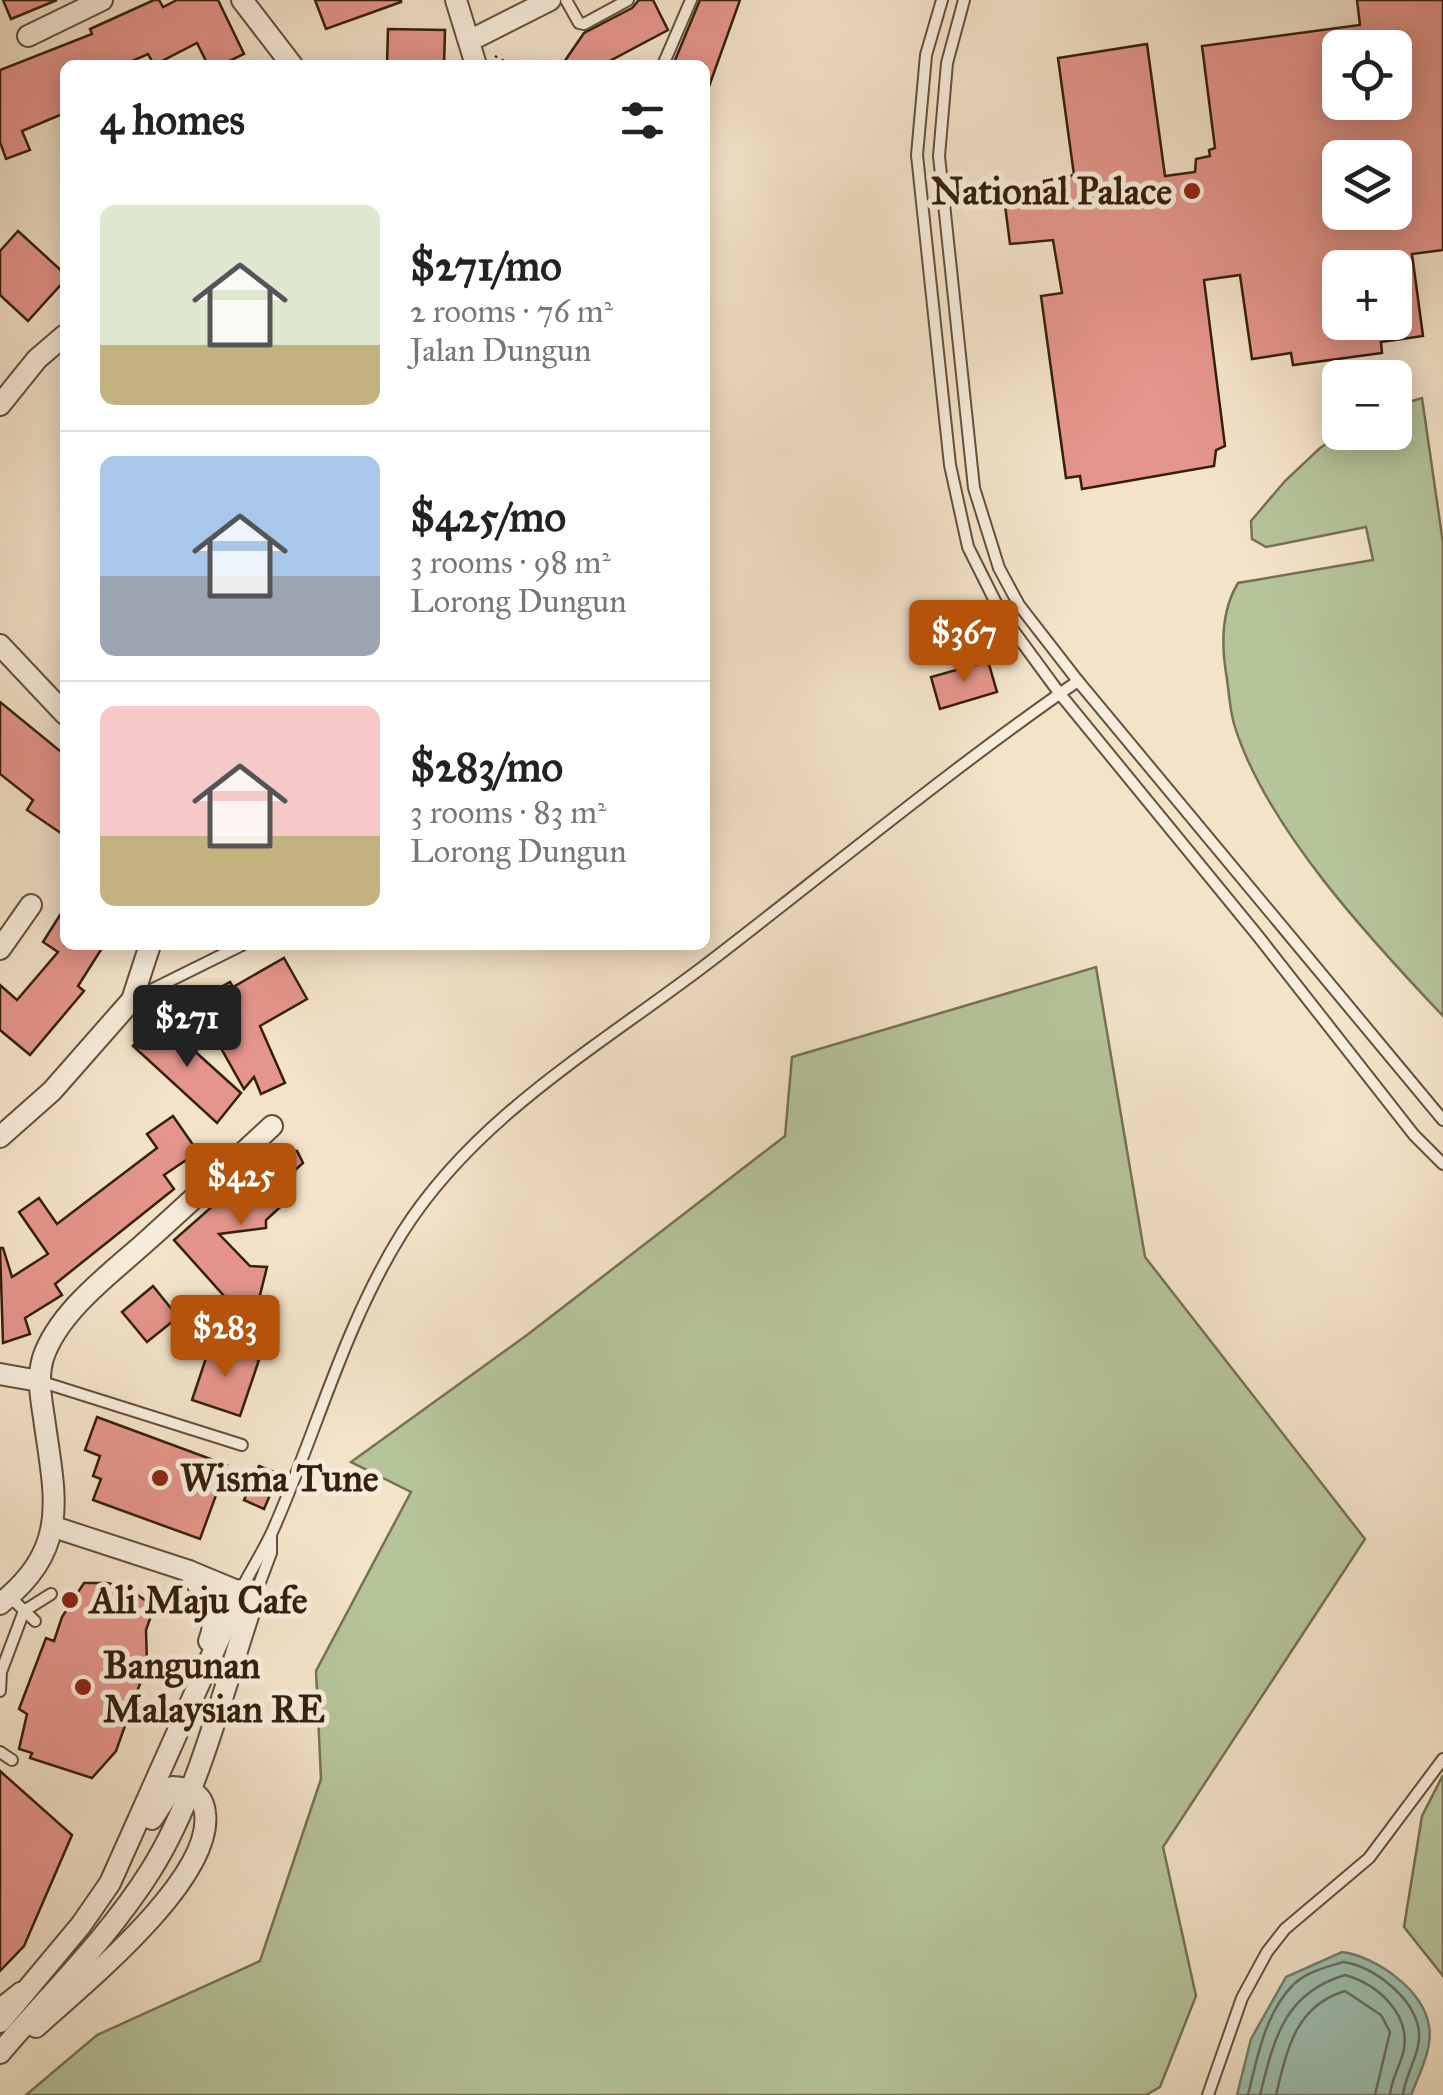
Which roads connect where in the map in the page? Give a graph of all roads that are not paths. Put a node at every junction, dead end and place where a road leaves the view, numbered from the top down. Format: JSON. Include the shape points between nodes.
{"nodes":[{"id":1,"x":102,"y":0,"type":"edge"},
{"id":2,"x":242,"y":0,"type":"edge"},
{"id":3,"x":456,"y":0,"type":"edge"},
{"id":4,"x":550,"y":0,"type":"edge"},
{"id":5,"x":566,"y":0,"type":"edge"},
{"id":6,"x":628,"y":0,"type":"edge"},
{"id":7,"x":692,"y":0,"type":"edge"},
{"id":8,"x":942,"y":0,"type":"edge"},
{"id":9,"x":964,"y":0,"type":"edge"},
{"id":10,"x":28,"y":36,"type":"dead end"},
{"id":11,"x":472,"y":40,"type":"junction"},
{"id":12,"x":288,"y":60,"type":"edge"},
{"id":13,"x":484,"y":60,"type":"edge"},
{"id":14,"x":665,"y":60,"type":"edge"},
{"id":15,"x":60,"y":339,"type":"edge"},
{"id":16,"x":0,"y":405,"type":"edge"},
{"id":17,"x":0,"y":644,"type":"edge"},
{"id":18,"x":1078,"y":681,"type":"junction"},
{"id":19,"x":1060,"y":694,"type":"junction"},
{"id":20,"x":60,"y":709,"type":"edge"},
{"id":21,"x":31,"y":905,"type":"dead end"},
{"id":22,"x":0,"y":949,"type":"edge"},
{"id":23,"x":148,"y":950,"type":"edge"},
{"id":24,"x":232,"y":950,"type":"edge"},
{"id":25,"x":132,"y":1000,"type":"junction"},
{"id":26,"x":1443,"y":1120,"type":"edge"},
{"id":27,"x":272,"y":1126,"type":"dead end"},
{"id":28,"x":0,"y":1136,"type":"edge"},
{"id":29,"x":1443,"y":1164,"type":"edge"},
{"id":30,"x":0,"y":1374,"type":"edge"},
{"id":31,"x":39,"y":1381,"type":"junction"},
{"id":32,"x":242,"y":1445,"type":"dead end"},
{"id":33,"x":54,"y":1527,"type":"junction"},
{"id":34,"x":189,"y":1571,"type":"junction"},
{"id":35,"x":51,"y":1594,"type":"dead end"},
{"id":36,"x":247,"y":1594,"type":"junction"},
{"id":37,"x":11,"y":1603,"type":"edge"},
{"id":38,"x":35,"y":1621,"type":"dead end"},
{"id":39,"x":0,"y":1691,"type":"edge"},
{"id":40,"x":190,"y":1704,"type":"junction"},
{"id":41,"x":0,"y":1752,"type":"edge"},
{"id":42,"x":1443,"y":1759,"type":"edge"},
{"id":43,"x":12,"y":1760,"type":"dead end"},
{"id":44,"x":189,"y":1788,"type":"junction"},
{"id":45,"x":104,"y":1890,"type":"junction"},
{"id":46,"x":0,"y":2003,"type":"edge"},
{"id":47,"x":0,"y":2022,"type":"edge"},
{"id":48,"x":0,"y":2057,"type":"edge"},
{"id":49,"x":1208,"y":2095,"type":"edge"}],
"edges":[{"from":1,"to":10,"type":"street"},
{"from":2,"to":12,"type":"street"},
{"from":3,"to":11,"type":"street"},
{"from":4,"to":11,"type":"street"},
{"from":5,"to":6,"type":"lane","via":[[584,24]]},
{"from":7,"to":14,"type":"lane"},
{"from":8,"to":19,"type":"lane","via":[[926,55],[917,154],[950,465],[974,560],[1002,615]]},
{"from":9,"to":18,"type":"lane","via":[[947,63],[939,156],[974,488],[984,530],[1019,605]]},
{"from":11,"to":13,"type":"street"},
{"from":15,"to":16,"type":"street"},
{"from":17,"to":20,"type":"street"},
{"from":18,"to":19,"type":"lane"},
{"from":18,"to":26,"type":"lane"},
{"from":19,"to":29,"type":"lane"},
{"from":19,"to":36,"type":"lane","via":[[650,1008],[531,1091],[481,1138],[403,1230],[376,1279],[271,1535],[271,1553]]},
{"from":21,"to":22,"type":"street"},
{"from":23,"to":25,"type":"street"},
{"from":24,"to":25,"type":"lane"},
{"from":25,"to":28,"type":"street","via":[[52,1091]]},
{"from":27,"to":31,"type":"street","via":[[73,1311],[43,1357]]},
{"from":30,"to":31,"type":"street"},
{"from":31,"to":32,"type":"lane"},
{"from":31,"to":33,"type":"street"},
{"from":33,"to":34,"type":"street"},
{"from":33,"to":37,"type":"street","via":[[42,1560]]},
{"from":34,"to":36,"type":"street"},
{"from":34,"to":40,"type":"street","via":[[214,1611],[215,1626]]},
{"from":35,"to":37,"type":"lane"},
{"from":36,"to":40,"type":"street"},
{"from":36,"to":44,"type":"street"},
{"from":37,"to":38,"type":"lane"},
{"from":37,"to":39,"type":"lane"},
{"from":40,"to":45,"type":"street"},
{"from":41,"to":43,"type":"lane"},
{"from":42,"to":49,"type":"lane","via":[[1369,1858],[1284,1929],[1267,1952],[1242,1998]]},
{"from":44,"to":45,"type":"street","via":[[173,1786],[163,1798],[140,1844]]},
{"from":44,"to":48,"type":"street","via":[[128,1903]]},
{"from":44,"to":48,"type":"street","via":[[201,1798],[206,1821],[186,1872],[146,1925]]},
{"from":45,"to":46,"type":"lane"},
{"from":45,"to":47,"type":"street"}]}
